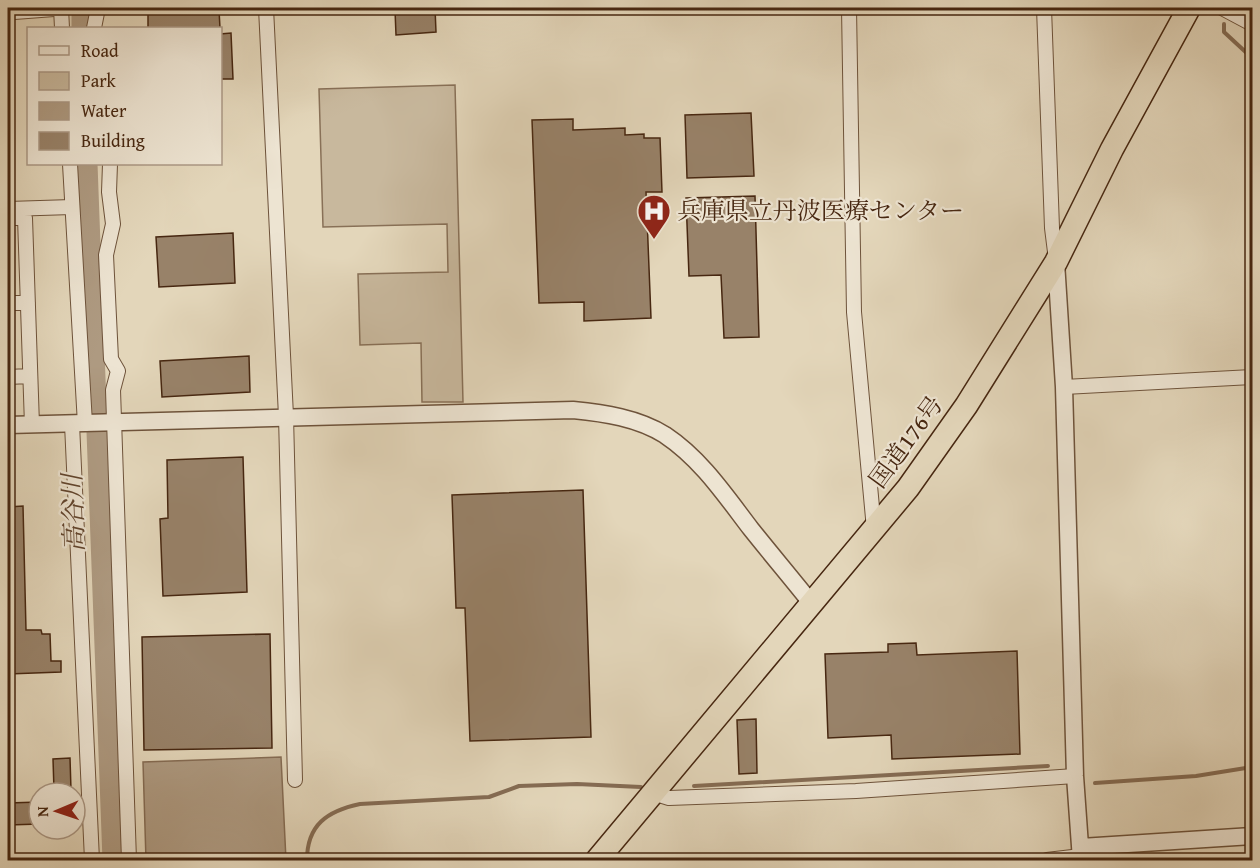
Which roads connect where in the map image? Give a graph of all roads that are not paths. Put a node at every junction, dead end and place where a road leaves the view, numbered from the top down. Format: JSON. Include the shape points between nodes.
{"nodes":[{"id":1,"x":99,"y":8,"type":"edge"},
{"id":2,"x":266,"y":8,"type":"edge"},
{"id":3,"x":849,"y":8,"type":"edge"},
{"id":4,"x":1044,"y":8,"type":"edge"},
{"id":5,"x":1190,"y":8,"type":"edge"},
{"id":6,"x":1222,"y":8,"type":"edge"},
{"id":7,"x":61,"y":10,"type":"edge"},
{"id":8,"x":8,"y":16,"type":"edge"},
{"id":9,"x":1252,"y":24,"type":"edge"},
{"id":10,"x":62,"y":27,"type":"edge"},
{"id":11,"x":94,"y":27,"type":"edge"},
{"id":12,"x":70,"y":165,"type":"edge"},
{"id":13,"x":110,"y":165,"type":"edge"},
{"id":14,"x":72,"y":207,"type":"junction"},
{"id":15,"x":8,"y":209,"type":"edge"},
{"id":16,"x":8,"y":218,"type":"edge"},
{"id":17,"x":1056,"y":262,"type":"junction"},
{"id":18,"x":8,"y":303,"type":"edge"},
{"id":19,"x":28,"y":303,"type":"junction"},
{"id":20,"x":30,"y":376,"type":"junction"},
{"id":21,"x":8,"y":377,"type":"edge"},
{"id":22,"x":1252,"y":377,"type":"edge"},
{"id":23,"x":1064,"y":387,"type":"junction"},
{"id":24,"x":286,"y":416,"type":"junction"},
{"id":25,"x":111,"y":423,"type":"junction"},
{"id":26,"x":79,"y":424,"type":"junction"},
{"id":27,"x":8,"y":425,"type":"edge"},
{"id":28,"x":32,"y":425,"type":"junction"},
{"id":29,"x":874,"y":529,"type":"junction"},
{"id":30,"x":812,"y":604,"type":"junction"},
{"id":31,"x":1075,"y":776,"type":"junction"},
{"id":32,"x":295,"y":780,"type":"dead end"},
{"id":33,"x":653,"y":793,"type":"junction"},
{"id":34,"x":1252,"y":836,"type":"edge"},
{"id":35,"x":1081,"y":854,"type":"edge"},
{"id":36,"x":92,"y":861,"type":"edge"},
{"id":37,"x":129,"y":861,"type":"edge"},
{"id":38,"x":597,"y":861,"type":"edge"},
{"id":39,"x":1047,"y":861,"type":"edge"}],
"edges":[{"from":1,"to":11,"type":"street"},
{"from":2,"to":24,"type":"street"},
{"from":3,"to":29,"type":"street","via":[[854,312]]},
{"from":4,"to":17,"type":"street"},
{"from":5,"to":17,"type":"highway","name":"国道176号","via":[[1112,149]]},
{"from":6,"to":9,"type":"street"},
{"from":7,"to":8,"type":"lane"},
{"from":7,"to":10,"type":"street"},
{"from":12,"to":14,"type":"street"},
{"from":13,"to":25,"type":"street","via":[[113,224],[106,255],[111,359],[118,371]]},
{"from":14,"to":15,"type":"street"},
{"from":14,"to":26,"type":"street"},
{"from":16,"to":19,"type":"street","via":[[25,218]]},
{"from":17,"to":23,"type":"street"},
{"from":17,"to":29,"type":"highway","name":"国道176号","via":[[966,406]]},
{"from":18,"to":19,"type":"street"},
{"from":19,"to":20,"type":"street"},
{"from":20,"to":21,"type":"street"},
{"from":20,"to":28,"type":"street"},
{"from":22,"to":23,"type":"street"},
{"from":23,"to":31,"type":"street"},
{"from":24,"to":25,"type":"street"},
{"from":24,"to":30,"type":"street","via":[[573,410],[609,414],[639,423],[680,446],[719,486]]},
{"from":24,"to":32,"type":"street"},
{"from":25,"to":26,"type":"street"},
{"from":25,"to":37,"type":"street"},
{"from":26,"to":28,"type":"street"},
{"from":26,"to":36,"type":"street"},
{"from":27,"to":28,"type":"street"},
{"from":29,"to":30,"type":"highway","name":"国道176号"},
{"from":30,"to":33,"type":"highway","name":"国道176号"},
{"from":31,"to":33,"type":"street","via":[[856,791],[669,798]]},
{"from":31,"to":35,"type":"street"},
{"from":33,"to":38,"type":"highway","name":"国道176号"},
{"from":34,"to":35,"type":"street"},
{"from":35,"to":39,"type":"street"}]}
